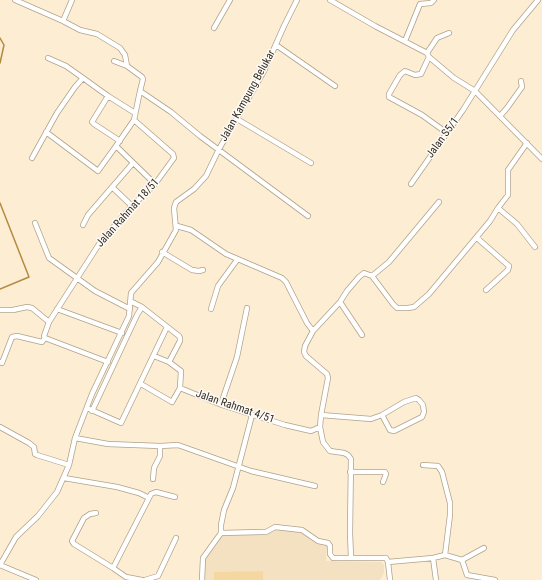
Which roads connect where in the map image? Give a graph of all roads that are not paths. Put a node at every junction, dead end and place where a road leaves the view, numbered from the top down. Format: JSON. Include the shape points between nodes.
{"nodes":[{"id":1,"x":14,"y":0,"type":"edge"},
{"id":2,"x":72,"y":0,"type":"edge"},
{"id":3,"x":230,"y":0,"type":"edge"},
{"id":4,"x":297,"y":0,"type":"edge"},
{"id":5,"x":330,"y":0,"type":"edge"},
{"id":6,"x":342,"y":0,"type":"edge"},
{"id":7,"x":434,"y":0,"type":"edge"},
{"id":8,"x":538,"y":0,"type":"edge"},
{"id":9,"x":339,"y":5,"type":"junction"},
{"id":10,"x":63,"y":21,"type":"junction"},
{"id":11,"x":214,"y":28,"type":"dead end"},
{"id":12,"x":449,"y":33,"type":"dead end"},
{"id":13,"x":405,"y":41,"type":"junction"},
{"id":14,"x":276,"y":45,"type":"junction"},
{"id":15,"x":428,"y":55,"type":"junction"},
{"id":16,"x":48,"y":58,"type":"dead end"},
{"id":17,"x":114,"y":61,"type":"dead end"},
{"id":18,"x":127,"y":66,"type":"junction"},
{"id":19,"x":82,"y":78,"type":"junction"},
{"id":20,"x":521,"y":81,"type":"dead end"},
{"id":21,"x":335,"y":86,"type":"dead end"},
{"id":22,"x":140,"y":91,"type":"junction"},
{"id":23,"x":475,"y":91,"type":"junction"},
{"id":24,"x":108,"y":96,"type":"junction"},
{"id":25,"x":135,"y":113,"type":"junction"},
{"id":26,"x":500,"y":116,"type":"junction"},
{"id":27,"x":237,"y":119,"type":"junction"},
{"id":28,"x":134,"y":120,"type":"junction"},
{"id":29,"x":46,"y":132,"type":"junction"},
{"id":30,"x":447,"y":133,"type":"junction"},
{"id":31,"x":120,"y":141,"type":"junction"},
{"id":32,"x":527,"y":143,"type":"junction"},
{"id":33,"x":116,"y":146,"type":"junction"},
{"id":34,"x":219,"y":149,"type":"junction"},
{"id":35,"x":541,"y":156,"type":"edge"},
{"id":36,"x":32,"y":158,"type":"dead end"},
{"id":37,"x":133,"y":163,"type":"junction"},
{"id":38,"x":310,"y":163,"type":"dead end"},
{"id":39,"x":155,"y":184,"type":"junction"},
{"id":40,"x":411,"y":184,"type":"dead end"},
{"id":41,"x":112,"y":187,"type":"junction"},
{"id":42,"x":439,"y":202,"type":"dead end"},
{"id":43,"x":132,"y":206,"type":"junction"},
{"id":44,"x":498,"y":208,"type":"junction"},
{"id":45,"x":308,"y":216,"type":"dead end"},
{"id":46,"x":35,"y":223,"type":"dead end"},
{"id":47,"x":83,"y":225,"type":"dead end"},
{"id":48,"x":177,"y":226,"type":"junction"},
{"id":49,"x":477,"y":238,"type":"junction"},
{"id":50,"x":535,"y":247,"type":"dead end"},
{"id":51,"x":162,"y":252,"type":"junction"},
{"id":52,"x":237,"y":260,"type":"junction"},
{"id":53,"x":203,"y":270,"type":"dead end"},
{"id":54,"x":372,"y":276,"type":"junction"},
{"id":55,"x":76,"y":278,"type":"junction"},
{"id":56,"x":486,"y":290,"type":"dead end"},
{"id":57,"x":130,"y":301,"type":"junction"},
{"id":58,"x":340,"y":302,"type":"junction"},
{"id":59,"x":142,"y":307,"type":"junction"},
{"id":60,"x":247,"y":308,"type":"dead end"},
{"id":61,"x":57,"y":309,"type":"junction"},
{"id":62,"x":130,"y":309,"type":"junction"},
{"id":63,"x":211,"y":309,"type":"dead end"},
{"id":64,"x":0,"y":310,"type":"edge"},
{"id":65,"x":49,"y":322,"type":"junction"},
{"id":66,"x":168,"y":327,"type":"junction"},
{"id":67,"x":313,"y":331,"type":"junction"},
{"id":68,"x":122,"y":333,"type":"junction"},
{"id":69,"x":362,"y":335,"type":"dead end"},
{"id":70,"x":45,"y":338,"type":"junction"},
{"id":71,"x":154,"y":356,"type":"junction"},
{"id":72,"x":0,"y":362,"type":"edge"},
{"id":73,"x":108,"y":362,"type":"junction"},
{"id":74,"x":169,"y":362,"type":"junction"},
{"id":75,"x":141,"y":384,"type":"junction"},
{"id":76,"x":180,"y":388,"type":"junction"},
{"id":77,"x":221,"y":404,"type":"junction"},
{"id":78,"x":87,"y":408,"type":"junction"},
{"id":79,"x":92,"y":411,"type":"junction"},
{"id":80,"x":321,"y":414,"type":"junction"},
{"id":81,"x":252,"y":415,"type":"junction"},
{"id":82,"x":382,"y":415,"type":"junction"},
{"id":83,"x":0,"y":426,"type":"edge"},
{"id":84,"x":320,"y":427,"type":"junction"},
{"id":85,"x":75,"y":438,"type":"junction"},
{"id":86,"x":160,"y":446,"type":"junction"},
{"id":87,"x":68,"y":465,"type":"junction"},
{"id":88,"x":239,"y":465,"type":"junction"},
{"id":89,"x":423,"y":466,"type":"dead end"},
{"id":90,"x":350,"y":472,"type":"junction"},
{"id":91,"x":64,"y":478,"type":"junction"},
{"id":92,"x":153,"y":479,"type":"dead end"},
{"id":93,"x":383,"y":482,"type":"dead end"},
{"id":94,"x":315,"y":486,"type":"dead end"},
{"id":95,"x":175,"y":497,"type":"dead end"},
{"id":96,"x":149,"y":498,"type":"junction"},
{"id":97,"x":96,"y":514,"type":"dead end"},
{"id":98,"x":221,"y":533,"type":"junction"},
{"id":99,"x":176,"y":538,"type":"dead end"},
{"id":100,"x":484,"y":548,"type":"dead end"},
{"id":101,"x":445,"y":555,"type":"junction"},
{"id":102,"x":351,"y":558,"type":"junction"},
{"id":103,"x":433,"y":558,"type":"junction"},
{"id":104,"x":462,"y":560,"type":"junction"},
{"id":105,"x":388,"y":562,"type":"junction"},
{"id":106,"x":0,"y":565,"type":"edge"},
{"id":107,"x":114,"y":568,"type":"junction"},
{"id":108,"x":36,"y":580,"type":"edge"},
{"id":109,"x":143,"y":580,"type":"edge"},
{"id":110,"x":202,"y":580,"type":"edge"},
{"id":111,"x":390,"y":580,"type":"edge"},
{"id":112,"x":436,"y":580,"type":"edge"},
{"id":113,"x":495,"y":580,"type":"edge"}],
"edges":[{"from":1,"to":10,"type":"street"},
{"from":2,"to":10,"type":"street"},
{"from":3,"to":11,"type":"street"},
{"from":4,"to":14,"type":"street","name":"Jalan Kampung Belukar"},
{"from":5,"to":9,"type":"street"},
{"from":6,"to":9,"type":"street"},
{"from":7,"to":13,"type":"street","via":[[431,3],[420,4]]},
{"from":8,"to":23,"type":"street","name":"Jalan S5/1","via":[[513,30]]},
{"from":9,"to":13,"type":"street"},
{"from":10,"to":18,"type":"street","via":[[80,30],[97,34],[120,48],[125,55]]},
{"from":12,"to":15,"type":"street","via":[[438,38]]},
{"from":13,"to":15,"type":"street"},
{"from":14,"to":21,"type":"street"},
{"from":14,"to":27,"type":"street","name":"Jalan Kampung Belukar"},
{"from":15,"to":23,"type":"street","via":[[454,78]]},
{"from":15,"to":30,"type":"street","via":[[421,74],[415,76],[404,72],[388,97],[422,115]]},
{"from":16,"to":19,"type":"street","via":[[66,66]]},
{"from":17,"to":18,"type":"street"},
{"from":18,"to":22,"type":"street","via":[[142,77]]},
{"from":19,"to":24,"type":"street"},
{"from":19,"to":29,"type":"street"},
{"from":20,"to":26,"type":"street","via":[[522,87]]},
{"from":22,"to":25,"type":"street"},
{"from":22,"to":34,"type":"street"},
{"from":23,"to":26,"type":"street"},
{"from":23,"to":30,"type":"street","name":"Jalan S5/1"},
{"from":24,"to":25,"type":"street"},
{"from":24,"to":31,"type":"street","via":[[92,122]]},
{"from":25,"to":28,"type":"street"},
{"from":26,"to":32,"type":"street"},
{"from":27,"to":34,"type":"street","name":"Jalan Kampung Belukar"},
{"from":27,"to":38,"type":"street"},
{"from":28,"to":31,"type":"street"},
{"from":28,"to":39,"type":"street","name":"Jalan Rahmat 18/51","via":[[173,154],[174,158]]},
{"from":29,"to":33,"type":"street","via":[[98,170]]},
{"from":29,"to":36,"type":"street"},
{"from":30,"to":40,"type":"street","name":"Jalan S5/1"},
{"from":31,"to":33,"type":"street"},
{"from":32,"to":35,"type":"street"},
{"from":32,"to":44,"type":"street","via":[[508,170],[508,195]]},
{"from":33,"to":37,"type":"street"},
{"from":34,"to":45,"type":"street"},
{"from":34,"to":48,"type":"street","name":"Jalan Kampung Belukar","via":[[206,176],[176,202],[174,208]]},
{"from":37,"to":39,"type":"street"},
{"from":37,"to":41,"type":"street"},
{"from":39,"to":43,"type":"street","name":"Jalan Rahmat 18/51"},
{"from":41,"to":43,"type":"street"},
{"from":41,"to":47,"type":"street","via":[[88,215]]},
{"from":42,"to":54,"type":"street","via":[[388,262]]},
{"from":43,"to":55,"type":"street","name":"Jalan Rahmat 18/51","via":[[101,241]]},
{"from":44,"to":49,"type":"street"},
{"from":44,"to":50,"type":"street","via":[[517,224]]},
{"from":46,"to":55,"type":"street","via":[[49,258]]},
{"from":48,"to":51,"type":"street"},
{"from":48,"to":52,"type":"street","via":[[191,230]]},
{"from":49,"to":54,"type":"street","via":[[429,294],[414,306],[395,307]]},
{"from":49,"to":56,"type":"street","via":[[509,266],[508,270]]},
{"from":51,"to":53,"type":"street","via":[[192,270]]},
{"from":51,"to":57,"type":"street","via":[[158,262],[131,293]]},
{"from":52,"to":63,"type":"street","via":[[218,286]]},
{"from":52,"to":67,"type":"street","via":[[282,278]]},
{"from":54,"to":58,"type":"street","via":[[367,273],[362,275],[352,284]]},
{"from":55,"to":61,"type":"street","name":"Jalan Rahmat 18/51"},
{"from":55,"to":62,"type":"street","via":[[95,292]]},
{"from":57,"to":59,"type":"street"},
{"from":57,"to":62,"type":"street"},
{"from":58,"to":67,"type":"street"},
{"from":58,"to":69,"type":"street"},
{"from":59,"to":66,"type":"street"},
{"from":59,"to":79,"type":"street"},
{"from":60,"to":77,"type":"street","via":[[237,357]]},
{"from":61,"to":65,"type":"street","name":"Jalan Rahmat 18/51"},
{"from":61,"to":68,"type":"street"},
{"from":62,"to":68,"type":"street"},
{"from":64,"to":65,"type":"street","via":[[32,308]]},
{"from":65,"to":70,"type":"street","name":"Jalan Rahmat 18/51"},
{"from":66,"to":71,"type":"street"},
{"from":66,"to":74,"type":"street","via":[[180,338]]},
{"from":67,"to":80,"type":"street","via":[[304,352],[327,374]]},
{"from":68,"to":73,"type":"street"},
{"from":70,"to":72,"type":"street","via":[[42,342],[12,337],[2,363]]},
{"from":70,"to":73,"type":"street"},
{"from":71,"to":74,"type":"street"},
{"from":71,"to":75,"type":"street"},
{"from":73,"to":78,"type":"street"},
{"from":74,"to":76,"type":"street","via":[[182,371]]},
{"from":75,"to":76,"type":"street","via":[[172,402]]},
{"from":75,"to":79,"type":"street","via":[[121,423]]},
{"from":76,"to":77,"type":"street","name":"Jalan Rahmat 4/51"},
{"from":77,"to":81,"type":"street","name":"Jalan Rahmat 4/51"},
{"from":78,"to":79,"type":"street"},
{"from":78,"to":85,"type":"street"},
{"from":80,"to":82,"type":"street","via":[[371,419]]},
{"from":80,"to":84,"type":"street"},
{"from":81,"to":84,"type":"street","name":"Jalan Rahmat 4/51","via":[[311,431]]},
{"from":81,"to":88,"type":"street"},
{"from":82,"to":82,"type":"street","via":[[416,398],[423,405],[422,417],[394,431],[390,430]]},
{"from":83,"to":87,"type":"street","via":[[34,447],[37,456]]},
{"from":84,"to":90,"type":"street","via":[[327,448],[330,451],[344,453],[351,459]]},
{"from":85,"to":86,"type":"street","via":[[108,444]]},
{"from":85,"to":87,"type":"street"},
{"from":86,"to":88,"type":"street","via":[[178,445]]},
{"from":86,"to":92,"type":"street","via":[[160,456],[154,468]]},
{"from":87,"to":91,"type":"street"},
{"from":88,"to":94,"type":"street","via":[[251,471]]},
{"from":88,"to":98,"type":"street","via":[[224,510]]},
{"from":89,"to":101,"type":"street","via":[[438,466],[450,503]]},
{"from":90,"to":93,"type":"street","via":[[385,472]]},
{"from":90,"to":102,"type":"street"},
{"from":91,"to":96,"type":"street","via":[[117,487]]},
{"from":91,"to":106,"type":"street","via":[[48,505],[16,537]]},
{"from":95,"to":96,"type":"street","via":[[153,492]]},
{"from":96,"to":107,"type":"street"},
{"from":97,"to":107,"type":"street","via":[[84,518],[72,541]]},
{"from":98,"to":102,"type":"street","via":[[266,532],[275,526],[299,529],[318,541],[330,544],[332,557]]},
{"from":98,"to":110,"type":"street","via":[[204,558]]},
{"from":99,"to":109,"type":"street","via":[[158,576]]},
{"from":100,"to":104,"type":"street"},
{"from":101,"to":103,"type":"street"},
{"from":101,"to":104,"type":"street"},
{"from":102,"to":105,"type":"street","via":[[386,558]]},
{"from":103,"to":105,"type":"street"},
{"from":103,"to":112,"type":"street"},
{"from":104,"to":113,"type":"street","via":[[467,575]]},
{"from":105,"to":111,"type":"street"},
{"from":106,"to":108,"type":"street"},
{"from":107,"to":109,"type":"street","via":[[126,577]]}]}
